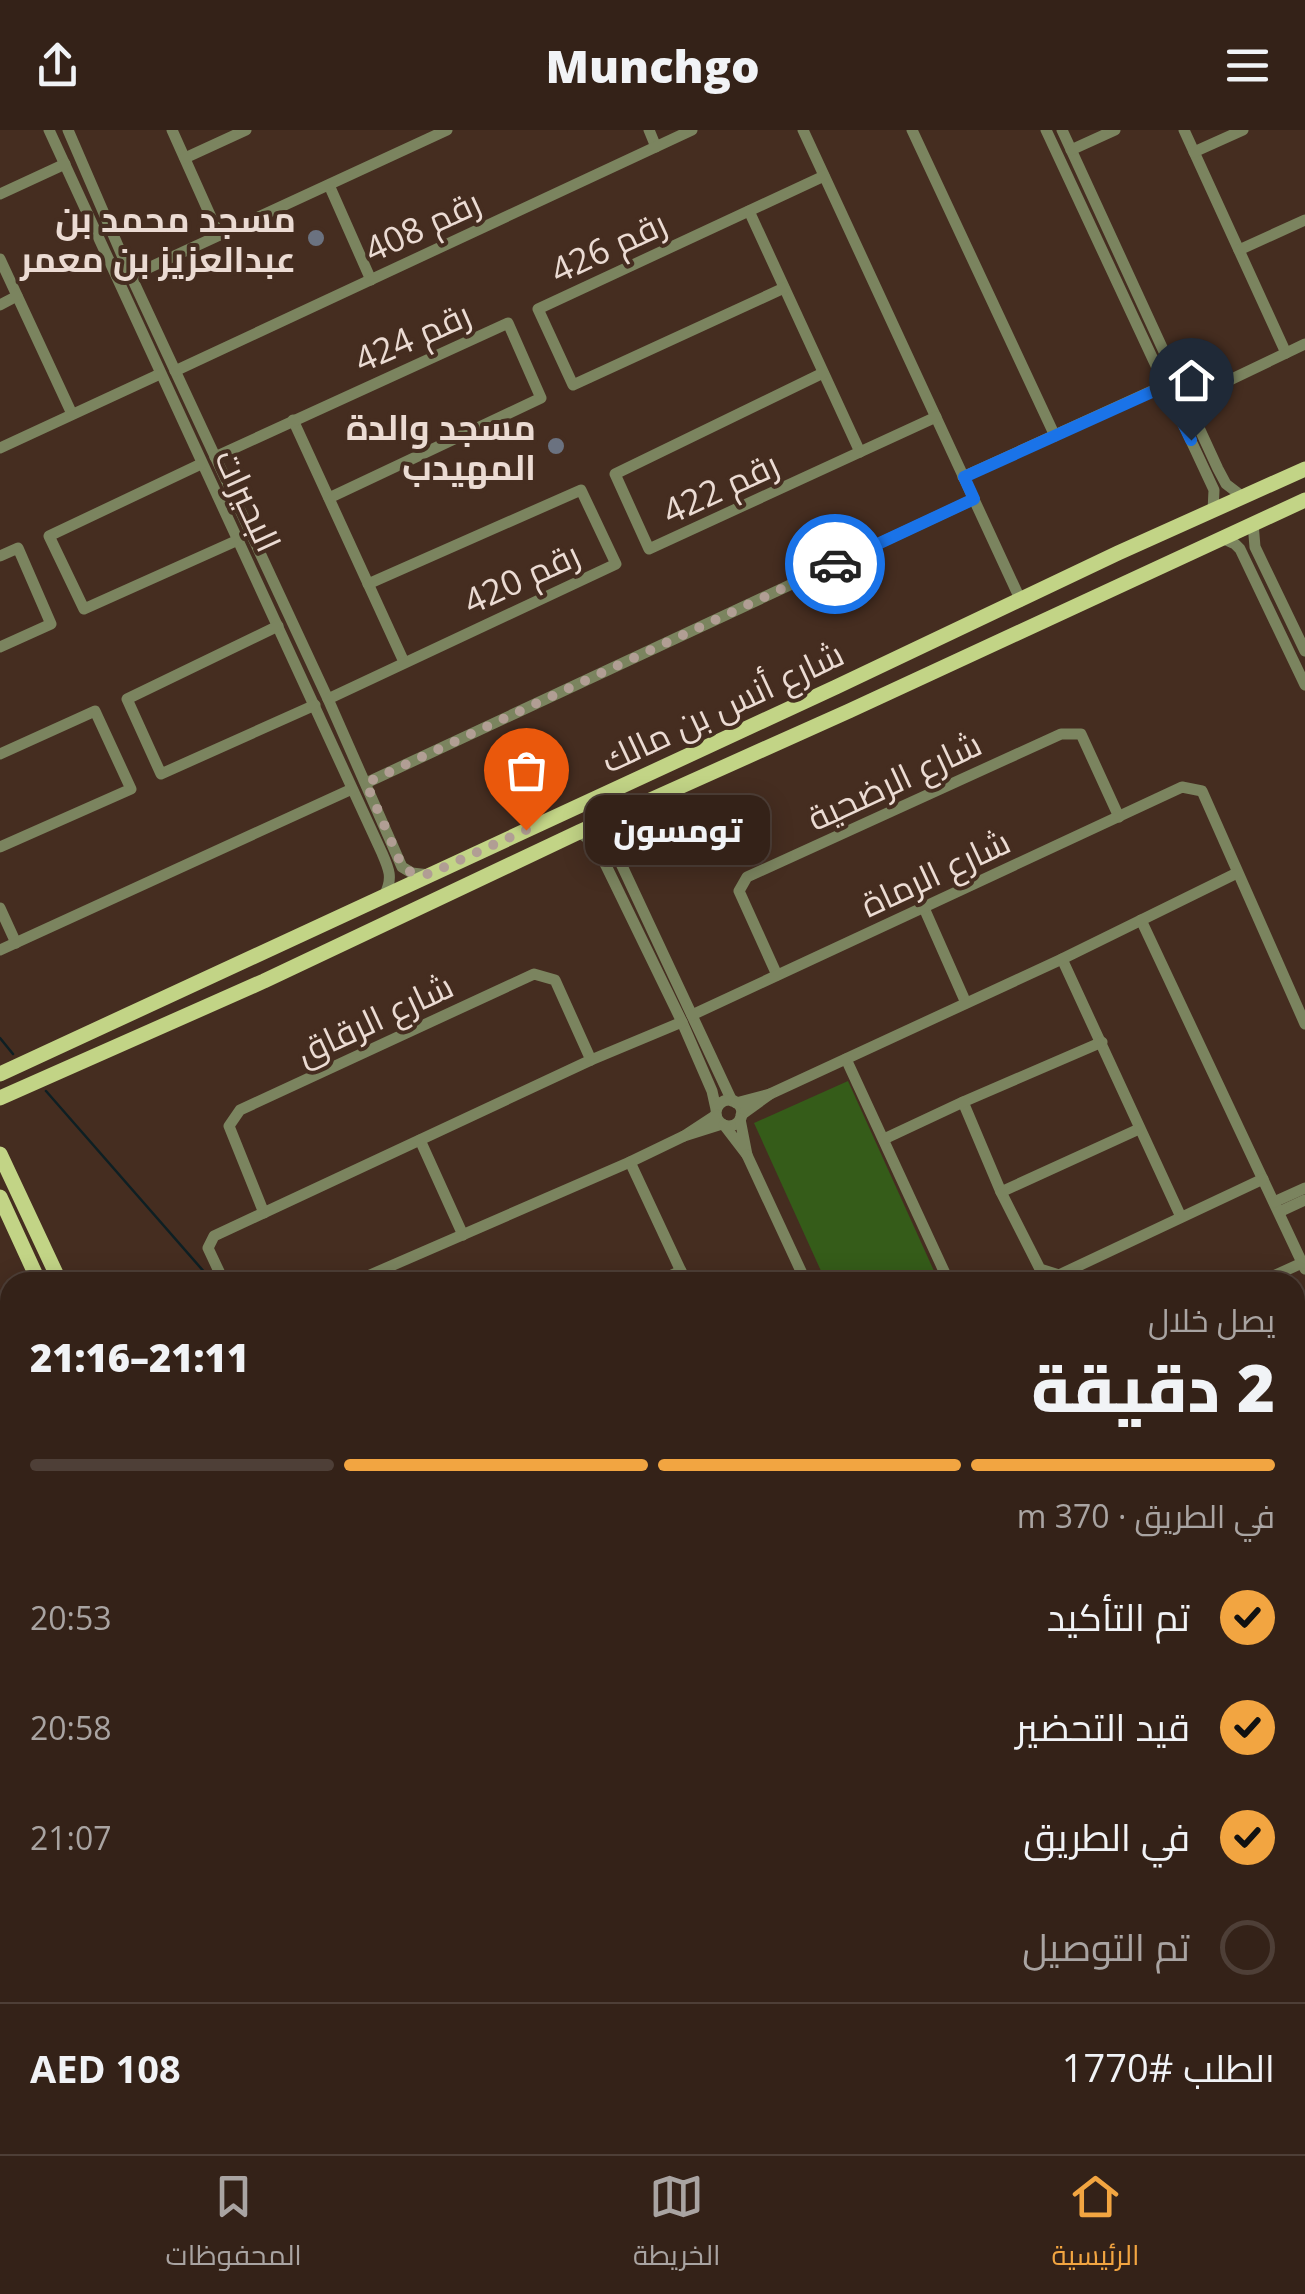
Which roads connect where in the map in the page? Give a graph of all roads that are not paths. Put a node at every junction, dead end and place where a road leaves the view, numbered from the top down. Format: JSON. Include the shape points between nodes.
{"nodes":[{"id":1,"x":49,"y":130,"type":"edge"},
{"id":2,"x":68,"y":130,"type":"edge"},
{"id":3,"x":172,"y":130,"type":"edge"},
{"id":4,"x":246,"y":130,"type":"edge"},
{"id":5,"x":412,"y":130,"type":"edge"},
{"id":6,"x":448,"y":130,"type":"edge"},
{"id":7,"x":649,"y":130,"type":"edge"},
{"id":8,"x":692,"y":130,"type":"edge"},
{"id":9,"x":802,"y":130,"type":"edge"},
{"id":10,"x":912,"y":130,"type":"edge"},
{"id":11,"x":1046,"y":130,"type":"edge"},
{"id":12,"x":1062,"y":130,"type":"edge"},
{"id":13,"x":1115,"y":130,"type":"edge"},
{"id":14,"x":1184,"y":130,"type":"edge"},
{"id":15,"x":1243,"y":130,"type":"edge"},
{"id":16,"x":418,"y":144,"type":"junction"},
{"id":17,"x":656,"y":147,"type":"junction"},
{"id":18,"x":1072,"y":150,"type":"junction"},
{"id":19,"x":1194,"y":152,"type":"junction"},
{"id":20,"x":186,"y":158,"type":"junction"},
{"id":21,"x":66,"y":164,"type":"junction"},
{"id":22,"x":824,"y":176,"type":"junction"},
{"id":23,"x":328,"y":185,"type":"junction"},
{"id":24,"x":0,"y":194,"type":"edge"},
{"id":25,"x":748,"y":211,"type":"junction"},
{"id":26,"x":1305,"y":220,"type":"edge"},
{"id":27,"x":220,"y":236,"type":"junction"},
{"id":28,"x":1239,"y":250,"type":"junction"},
{"id":29,"x":0,"y":259,"type":"edge"},
{"id":30,"x":131,"y":275,"type":"junction"},
{"id":31,"x":117,"y":279,"type":"junction"},
{"id":32,"x":371,"y":280,"type":"junction"},
{"id":33,"x":784,"y":288,"type":"junction"},
{"id":34,"x":18,"y":296,"type":"junction"},
{"id":35,"x":0,"y":304,"type":"edge"},
{"id":36,"x":1305,"y":344,"type":"edge"},
{"id":37,"x":1286,"y":353,"type":"junction"},
{"id":38,"x":1167,"y":356,"type":"junction"},
{"id":39,"x":1154,"y":362,"type":"junction"},
{"id":40,"x":176,"y":371,"type":"junction"},
{"id":41,"x":824,"y":373,"type":"junction"},
{"id":42,"x":160,"y":374,"type":"junction"},
{"id":43,"x":1165,"y":386,"type":"junction"},
{"id":44,"x":1188,"y":400,"type":"junction"},
{"id":45,"x":72,"y":414,"type":"junction"},
{"id":46,"x":936,"y":417,"type":"junction"},
{"id":47,"x":293,"y":420,"type":"junction"},
{"id":48,"x":1055,"y":436,"type":"junction"},
{"id":49,"x":0,"y":448,"type":"edge"},
{"id":50,"x":860,"y":452,"type":"junction"},
{"id":51,"x":216,"y":457,"type":"junction"},
{"id":52,"x":201,"y":464,"type":"junction"},
{"id":53,"x":1209,"y":465,"type":"junction"},
{"id":54,"x":1305,"y":469,"type":"edge"},
{"id":55,"x":964,"y":477,"type":"junction"},
{"id":56,"x":1244,"y":496,"type":"junction"},
{"id":57,"x":329,"y":498,"type":"junction"},
{"id":58,"x":974,"y":499,"type":"junction"},
{"id":59,"x":1305,"y":500,"type":"edge"},
{"id":60,"x":1212,"y":511,"type":"junction"},
{"id":61,"x":1253,"y":523,"type":"junction"},
{"id":62,"x":1222,"y":538,"type":"junction"},
{"id":63,"x":238,"y":540,"type":"junction"},
{"id":64,"x":0,"y":556,"type":"edge"},
{"id":65,"x":1255,"y":563,"type":"junction"},
{"id":66,"x":368,"y":584,"type":"junction"},
{"id":67,"x":1021,"y":601,"type":"junction"},
{"id":68,"x":278,"y":626,"type":"junction"},
{"id":69,"x":0,"y":648,"type":"edge"},
{"id":70,"x":1305,"y":651,"type":"edge"},
{"id":71,"x":404,"y":662,"type":"junction"},
{"id":72,"x":1305,"y":685,"type":"edge"},
{"id":73,"x":836,"y":686,"type":"junction"},
{"id":74,"x":328,"y":699,"type":"junction"},
{"id":75,"x":314,"y":704,"type":"junction"},
{"id":76,"x":849,"y":711,"type":"junction"},
{"id":77,"x":770,"y":716,"type":"junction"},
{"id":78,"x":782,"y":741,"type":"junction"},
{"id":79,"x":0,"y":754,"type":"edge"},
{"id":80,"x":366,"y":783,"type":"junction"},
{"id":81,"x":352,"y":789,"type":"junction"},
{"id":82,"x":612,"y":818,"type":"junction"},
{"id":83,"x":1118,"y":818,"type":"junction"},
{"id":84,"x":579,"y":832,"type":"junction"},
{"id":85,"x":0,"y":847,"type":"edge"},
{"id":86,"x":388,"y":851,"type":"junction"},
{"id":87,"x":1237,"y":873,"type":"junction"},
{"id":88,"x":429,"y":874,"type":"junction"},
{"id":89,"x":385,"y":894,"type":"junction"},
{"id":90,"x":0,"y":908,"type":"edge"},
{"id":91,"x":924,"y":908,"type":"junction"},
{"id":92,"x":1141,"y":920,"type":"junction"},
{"id":93,"x":16,"y":942,"type":"junction"},
{"id":94,"x":0,"y":950,"type":"edge"},
{"id":95,"x":1062,"y":958,"type":"junction"},
{"id":96,"x":777,"y":975,"type":"junction"},
{"id":97,"x":966,"y":1004,"type":"junction"},
{"id":98,"x":687,"y":1018,"type":"junction"},
{"id":99,"x":1305,"y":1024,"type":"edge"},
{"id":100,"x":1102,"y":1042,"type":"junction"},
{"id":101,"x":846,"y":1059,"type":"junction"},
{"id":102,"x":591,"y":1060,"type":"junction"},
{"id":103,"x":0,"y":1073,"type":"edge"},
{"id":104,"x":2,"y":1099,"type":"edge"},
{"id":105,"x":963,"y":1102,"type":"junction"},
{"id":106,"x":737,"y":1110,"type":"junction"},
{"id":107,"x":720,"y":1118,"type":"junction"},
{"id":108,"x":1139,"y":1129,"type":"junction"},
{"id":109,"x":884,"y":1139,"type":"junction"},
{"id":110,"x":420,"y":1140,"type":"junction"},
{"id":111,"x":0,"y":1154,"type":"edge"},
{"id":112,"x":747,"y":1155,"type":"junction"},
{"id":113,"x":630,"y":1162,"type":"junction"},
{"id":114,"x":1263,"y":1179,"type":"junction"},
{"id":115,"x":1305,"y":1188,"type":"edge"},
{"id":116,"x":1001,"y":1192,"type":"junction"},
{"id":117,"x":0,"y":1196,"type":"edge"},
{"id":118,"x":1305,"y":1200,"type":"edge"},
{"id":119,"x":1277,"y":1207,"type":"junction"},
{"id":120,"x":264,"y":1213,"type":"junction"},
{"id":121,"x":1181,"y":1217,"type":"junction"},
{"id":122,"x":463,"y":1235,"type":"junction"},
{"id":123,"x":1304,"y":1266,"type":"edge"},
{"id":124,"x":34,"y":1272,"type":"edge"},
{"id":125,"x":55,"y":1272,"type":"edge"},
{"id":126,"x":219,"y":1272,"type":"edge"},
{"id":127,"x":380,"y":1272,"type":"edge"},
{"id":128,"x":682,"y":1272,"type":"edge"},
{"id":129,"x":801,"y":1272,"type":"edge"},
{"id":130,"x":944,"y":1272,"type":"edge"},
{"id":131,"x":1044,"y":1272,"type":"edge"},
{"id":132,"x":1074,"y":1272,"type":"edge"}],
"edges":[{"from":1,"to":21,"type":"street","name":"البحيرات"},
{"from":2,"to":30,"type":"street","name":"البحيرات"},
{"from":3,"to":20,"type":"street"},
{"from":4,"to":20,"type":"street"},
{"from":5,"to":16,"type":"street"},
{"from":6,"to":16,"type":"street"},
{"from":7,"to":17,"type":"street"},
{"from":8,"to":17,"type":"street","name":"رقم 408"},
{"from":9,"to":22,"type":"street"},
{"from":10,"to":48,"type":"street"},
{"from":11,"to":39,"type":"street"},
{"from":12,"to":18,"type":"street"},
{"from":13,"to":18,"type":"street"},
{"from":14,"to":19,"type":"street"},
{"from":15,"to":19,"type":"street"},
{"from":16,"to":23,"type":"street"},
{"from":17,"to":32,"type":"street","name":"رقم 408"},
{"from":18,"to":38,"type":"street"},
{"from":19,"to":28,"type":"street"},
{"from":20,"to":27,"type":"street"},
{"from":21,"to":24,"type":"street"},
{"from":21,"to":31,"type":"street","name":"البحيرات"},
{"from":22,"to":25,"type":"street","name":"رقم 426"},
{"from":22,"to":46,"type":"street"},
{"from":23,"to":27,"type":"street"},
{"from":23,"to":32,"type":"street"},
{"from":25,"to":33,"type":"street"},
{"from":25,"to":33,"type":"street","name":"رقم 426","via":[[538,310],[573,384]]},
{"from":26,"to":28,"type":"street"},
{"from":27,"to":30,"type":"street"},
{"from":28,"to":37,"type":"street"},
{"from":29,"to":34,"type":"street"},
{"from":30,"to":31,"type":"street"},
{"from":30,"to":40,"type":"street","name":"البحيرات"},
{"from":31,"to":42,"type":"street","name":"البحيرات"},
{"from":32,"to":40,"type":"street","name":"رقم 408"},
{"from":33,"to":41,"type":"street"},
{"from":34,"to":35,"type":"street"},
{"from":34,"to":45,"type":"street"},
{"from":36,"to":37,"type":"street"},
{"from":37,"to":44,"type":"street"},
{"from":38,"to":39,"type":"street"},
{"from":38,"to":44,"type":"street"},
{"from":39,"to":43,"type":"street"},
{"from":40,"to":51,"type":"street","name":"البحيرات"},
{"from":41,"to":50,"type":"street"},
{"from":41,"to":50,"type":"street","name":"رقم 422","via":[[614,474],[650,549]]},
{"from":42,"to":45,"type":"street"},
{"from":42,"to":52,"type":"street","name":"البحيرات"},
{"from":43,"to":48,"type":"street"},
{"from":43,"to":53,"type":"street"},
{"from":44,"to":53,"type":"street"},
{"from":45,"to":49,"type":"street"},
{"from":46,"to":50,"type":"street","name":"رقم 422"},
{"from":46,"to":55,"type":"street"},
{"from":47,"to":51,"type":"street","name":"رقم 424"},
{"from":47,"to":57,"type":"street"},
{"from":47,"to":57,"type":"street","name":"رقم 424","via":[[508,323],[541,398]]},
{"from":48,"to":55,"type":"street"},
{"from":51,"to":74,"type":"street","name":"البحيرات"},
{"from":52,"to":63,"type":"street","name":"البحيرات"},
{"from":52,"to":63,"type":"street","via":[[49,536],[77,594],[84,608]]},
{"from":53,"to":56,"type":"street"},
{"from":53,"to":60,"type":"street"},
{"from":54,"to":56,"type":"main road","name":"شارع أنس بن مالك"},
{"from":55,"to":58,"type":"street"},
{"from":56,"to":60,"type":"main road","name":"شارع أنس بن مالك"},
{"from":57,"to":66,"type":"street"},
{"from":58,"to":67,"type":"street"},
{"from":58,"to":80,"type":"street"},
{"from":59,"to":61,"type":"main road","name":"شارع أنس بن مالك"},
{"from":60,"to":67,"type":"main road","name":"شارع أنس بن مالك"},
{"from":61,"to":62,"type":"main road","name":"شارع أنس بن مالك"},
{"from":61,"to":65,"type":"street"},
{"from":62,"to":65,"type":"street"},
{"from":62,"to":76,"type":"main road","name":"شارع أنس بن مالك"},
{"from":63,"to":68,"type":"street","name":"البحيرات"},
{"from":64,"to":69,"type":"street","via":[[18,548],[51,624]]},
{"from":65,"to":70,"type":"street"},
{"from":65,"to":72,"type":"street"},
{"from":66,"to":71,"type":"street"},
{"from":66,"to":71,"type":"street","name":"رقم 420","via":[[581,490],[616,564]]},
{"from":67,"to":73,"type":"main road","name":"شارع أنس بن مالك"},
{"from":68,"to":75,"type":"street","name":"البحيرات"},
{"from":68,"to":75,"type":"street","via":[[127,699],[140,729],[161,774]]},
{"from":71,"to":74,"type":"street","name":"رقم 420"},
{"from":73,"to":76,"type":"main road","via":[[834,701]]},
{"from":73,"to":77,"type":"main road","name":"شارع أنس بن مالك"},
{"from":74,"to":80,"type":"street","name":"البحيرات"},
{"from":75,"to":81,"type":"street","name":"البحيرات"},
{"from":76,"to":78,"type":"main road","name":"شارع أنس بن مالك"},
{"from":77,"to":78,"type":"main road","via":[[785,724]]},
{"from":77,"to":88,"type":"main road","name":"شارع أنس بن مالك"},
{"from":78,"to":82,"type":"main road","name":"شارع أنس بن مالك"},
{"from":79,"to":85,"type":"street","via":[[95,711],[131,789]]},
{"from":80,"to":86,"type":"street","name":"البحيرات"},
{"from":81,"to":86,"type":"street","name":"البحيرات"},
{"from":81,"to":93,"type":"street"},
{"from":82,"to":84,"type":"main road","name":"شارع أنس بن مالك"},
{"from":82,"to":98,"type":"street","via":[[609,838]]},
{"from":83,"to":87,"type":"street","name":"شارع الرماة","via":[[1182,787],[1202,791]]},
{"from":83,"to":91,"type":"street","name":"شارع الرماة"},
{"from":83,"to":96,"type":"street","name":"شارع الرضحية","via":[[1081,734],[1061,734],[748,877],[739,891]]},
{"from":84,"to":98,"type":"street","via":[[596,845]]},
{"from":84,"to":104,"type":"main road","name":"شارع أنس بن مالك"},
{"from":86,"to":88,"type":"street","name":"البحيرات","via":[[412,873]]},
{"from":86,"to":89,"type":"street","name":"البحيرات"},
{"from":87,"to":92,"type":"street"},
{"from":87,"to":99,"type":"street"},
{"from":88,"to":89,"type":"main road","name":"شارع أنس بن مالك"},
{"from":89,"to":103,"type":"main road","name":"شارع أنس بن مالك"},
{"from":90,"to":93,"type":"street"},
{"from":91,"to":96,"type":"street","name":"شارع الرماة"},
{"from":91,"to":97,"type":"street"},
{"from":92,"to":95,"type":"street"},
{"from":92,"to":114,"type":"street"},
{"from":93,"to":94,"type":"street"},
{"from":95,"to":97,"type":"street"},
{"from":95,"to":100,"type":"street"},
{"from":96,"to":98,"type":"street","name":"شارع الرماة"},
{"from":97,"to":101,"type":"street"},
{"from":98,"to":102,"type":"street","name":"شارع الرماة"},
{"from":98,"to":106,"type":"street"},
{"from":98,"to":107,"type":"street"},
{"from":100,"to":105,"type":"street"},
{"from":100,"to":108,"type":"street"},
{"from":101,"to":106,"type":"street"},
{"from":101,"to":109,"type":"street"},
{"from":102,"to":110,"type":"street","name":"شارع الرماة"},
{"from":102,"to":120,"type":"street","name":"شارع الرقاق","via":[[556,980],[534,974],[240,1110],[229,1126]]},
{"from":105,"to":109,"type":"street"},
{"from":105,"to":116,"type":"street"},
{"from":106,"to":107,"type":"street","via":[[732,1126]]},
{"from":106,"to":107,"type":"street","via":[[724,1101]]},
{"from":106,"to":112,"type":"street"},
{"from":107,"to":112,"type":"street"},
{"from":107,"to":113,"type":"street"},
{"from":108,"to":116,"type":"street"},
{"from":108,"to":121,"type":"street"},
{"from":109,"to":130,"type":"street"},
{"from":110,"to":120,"type":"street","name":"شارع الرماة"},
{"from":110,"to":122,"type":"street"},
{"from":111,"to":125,"type":"main road"},
{"from":112,"to":129,"type":"street"},
{"from":113,"to":122,"type":"street"},
{"from":113,"to":128,"type":"street"},
{"from":114,"to":119,"type":"street"},
{"from":114,"to":121,"type":"street"},
{"from":115,"to":119,"type":"street"},
{"from":116,"to":131,"type":"street"},
{"from":117,"to":124,"type":"main road"},
{"from":118,"to":119,"type":"street"},
{"from":119,"to":123,"type":"street"},
{"from":120,"to":126,"type":"street","name":"شارع الرماة","via":[[214,1236],[208,1248]]},
{"from":121,"to":132,"type":"street"},
{"from":122,"to":127,"type":"street"}]}
